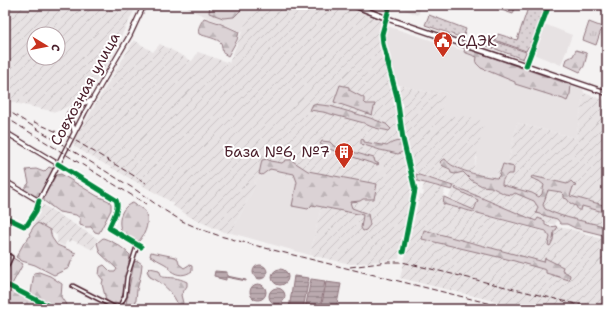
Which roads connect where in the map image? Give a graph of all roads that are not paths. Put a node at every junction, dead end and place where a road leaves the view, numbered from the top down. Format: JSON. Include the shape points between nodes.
{"nodes":[{"id":1,"x":144,"y":5,"type":"edge"},
{"id":2,"x":353,"y":5,"type":"edge"},
{"id":3,"x":390,"y":5,"type":"edge"},
{"id":4,"x":549,"y":5,"type":"edge"},
{"id":5,"x":386,"y":18,"type":"junction"},
{"id":6,"x":526,"y":66,"type":"junction"},
{"id":7,"x":607,"y":93,"type":"edge"},
{"id":8,"x":92,"y":99,"type":"junction"},
{"id":9,"x":71,"y":121,"type":"junction"},
{"id":10,"x":80,"y":121,"type":"junction"},
{"id":11,"x":5,"y":132,"type":"edge"},
{"id":12,"x":73,"y":134,"type":"junction"},
{"id":13,"x":58,"y":164,"type":"junction"},
{"id":14,"x":5,"y":181,"type":"edge"},
{"id":15,"x":39,"y":201,"type":"junction"},
{"id":16,"x":5,"y":217,"type":"edge"},
{"id":17,"x":137,"y":246,"type":"junction"},
{"id":18,"x":141,"y":247,"type":"dead end"},
{"id":19,"x":402,"y":252,"type":"dead end"},
{"id":20,"x":5,"y":254,"type":"edge"},
{"id":21,"x":5,"y":270,"type":"edge"},
{"id":22,"x":5,"y":284,"type":"edge"},
{"id":23,"x":73,"y":286,"type":"dead end"},
{"id":24,"x":54,"y":309,"type":"edge"},
{"id":25,"x":118,"y":309,"type":"edge"}],
"edges":[{"from":1,"to":8,"type":"main road","name":"Совхозная улица","via":[[130,35]]},
{"from":2,"to":5,"type":"main road"},
{"from":3,"to":5,"type":"street"},
{"from":4,"to":6,"type":"main road"},
{"from":5,"to":6,"type":"main road"},
{"from":5,"to":19,"type":"street","via":[[382,34],[383,44],[397,97],[402,135],[415,190]]},
{"from":6,"to":7,"type":"main road"},
{"from":8,"to":9,"type":"main road","via":[[70,111]]},
{"from":8,"to":10,"type":"main road","name":"Совхозная улица"},
{"from":9,"to":10,"type":"main road"},
{"from":9,"to":12,"type":"main road"},
{"from":10,"to":12,"type":"main road","name":"Совхозная улица"},
{"from":11,"to":13,"type":"main road"},
{"from":12,"to":13,"type":"main road","name":"Совхозная улица"},
{"from":13,"to":15,"type":"main road","name":"Совхозная улица"},
{"from":13,"to":17,"type":"street","via":[[116,200],[117,208],[109,228]]},
{"from":14,"to":15,"type":"main road"},
{"from":15,"to":16,"type":"street","via":[[29,223],[24,226]]},
{"from":17,"to":18,"type":"street"},
{"from":17,"to":25,"type":"street","via":[[127,276],[125,296]]},
{"from":20,"to":21,"type":"street","via":[[11,257]]},
{"from":22,"to":24,"type":"street"},
{"from":23,"to":25,"type":"street"}]}
